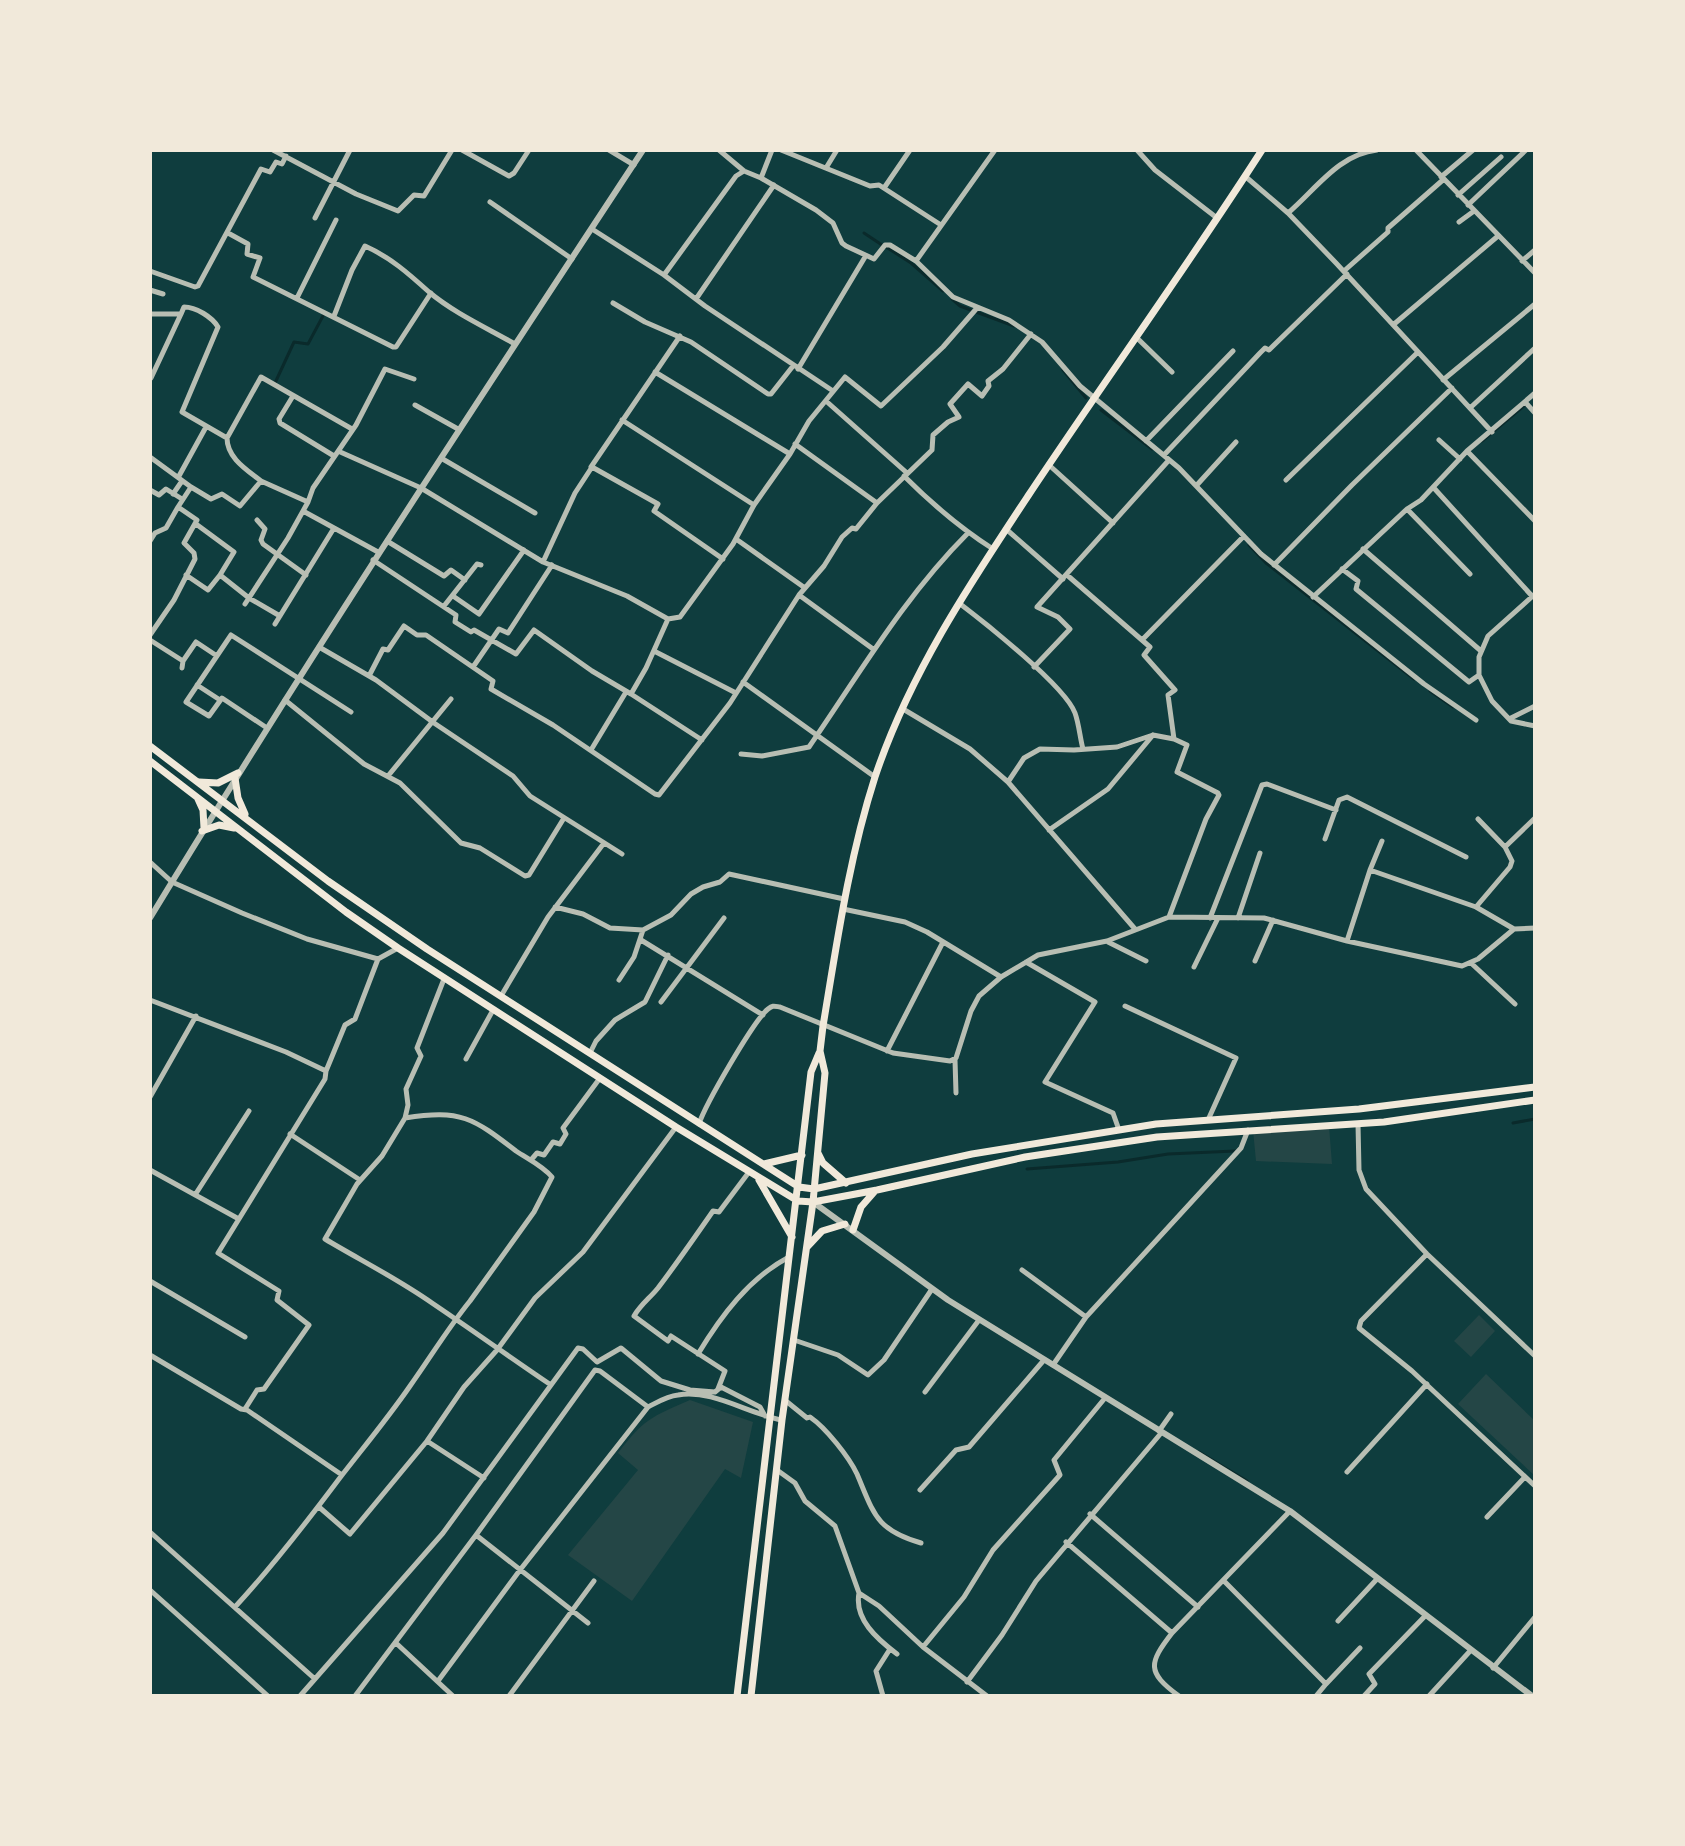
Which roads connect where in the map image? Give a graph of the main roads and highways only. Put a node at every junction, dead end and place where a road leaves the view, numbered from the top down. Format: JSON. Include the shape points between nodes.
{"nodes":[{"id":1,"x":1262,"y":150,"type":"edge"},
{"id":2,"x":150,"y":746,"type":"edge"},
{"id":3,"x":150,"y":761,"type":"edge"},
{"id":4,"x":197,"y":782,"type":"junction"},
{"id":5,"x":195,"y":795,"type":"junction"},
{"id":6,"x":252,"y":821,"type":"junction"},
{"id":7,"x":244,"y":832,"type":"junction"},
{"id":8,"x":820,"y":1051,"type":"junction"},
{"id":9,"x":1535,"y":1088,"type":"edge"},
{"id":10,"x":1535,"y":1100,"type":"edge"},
{"id":11,"x":1156,"y":1124,"type":"junction"},
{"id":12,"x":1157,"y":1137,"type":"junction"},
{"id":13,"x":817,"y":1151,"type":"junction"},
{"id":14,"x":802,"y":1155,"type":"junction"},
{"id":15,"x":764,"y":1164,"type":"junction"},
{"id":16,"x":758,"y":1178,"type":"junction"},
{"id":17,"x":846,"y":1183,"type":"junction"},
{"id":18,"x":799,"y":1187,"type":"junction"},
{"id":19,"x":814,"y":1189,"type":"junction"},
{"id":20,"x":877,"y":1190,"type":"junction"},
{"id":21,"x":798,"y":1201,"type":"junction"},
{"id":22,"x":813,"y":1202,"type":"junction"},
{"id":23,"x":845,"y":1224,"type":"road end"},
{"id":24,"x":853,"y":1230,"type":"road end"},
{"id":25,"x":792,"y":1237,"type":"junction"},
{"id":26,"x":806,"y":1249,"type":"junction"},
{"id":27,"x":737,"y":1696,"type":"edge"},
{"id":28,"x":751,"y":1696,"type":"edge"}],
"edges":[{"from":1,"to":8,"type":"main road","via":[[958,603],[903,709],[875,777],[851,863]]},
{"from":2,"to":4,"type":"main road"},
{"from":3,"to":5,"type":"main road"},
{"from":4,"to":6,"type":"main road"},
{"from":4,"to":6,"type":"main road","via":[[218,783],[237,775],[239,802]]},
{"from":5,"to":7,"type":"main road"},
{"from":5,"to":7,"type":"main road","via":[[203,810],[203,829],[222,825]]},
{"from":6,"to":15,"type":"main road","via":[[427,949]]},
{"from":7,"to":16,"type":"main road","via":[[346,912],[444,979]]},
{"from":8,"to":13,"type":"main road","via":[[825,1073]]},
{"from":8,"to":14,"type":"main road","via":[[811,1072]]},
{"from":9,"to":11,"type":"main road","via":[[1371,1108]]},
{"from":10,"to":12,"type":"main road","via":[[1358,1124]]},
{"from":11,"to":12,"type":"main road"},
{"from":11,"to":17,"type":"main road","via":[[972,1154]]},
{"from":12,"to":20,"type":"main road","via":[[1025,1157]]},
{"from":13,"to":17,"type":"main road"},
{"from":13,"to":19,"type":"main road"},
{"from":14,"to":15,"type":"main road"},
{"from":14,"to":18,"type":"main road"},
{"from":15,"to":18,"type":"main road"},
{"from":16,"to":21,"type":"main road"},
{"from":16,"to":25,"type":"main road"},
{"from":17,"to":19,"type":"main road"},
{"from":18,"to":19,"type":"main road"},
{"from":18,"to":21,"type":"main road"},
{"from":19,"to":22,"type":"main road"},
{"from":20,"to":22,"type":"main road"},
{"from":20,"to":24,"type":"main road","via":[[861,1207]]},
{"from":21,"to":22,"type":"main road"},
{"from":21,"to":25,"type":"main road"},
{"from":22,"to":26,"type":"main road"},
{"from":23,"to":26,"type":"main road","via":[[822,1231]]},
{"from":25,"to":27,"type":"main road"},
{"from":26,"to":28,"type":"main road"}]}
